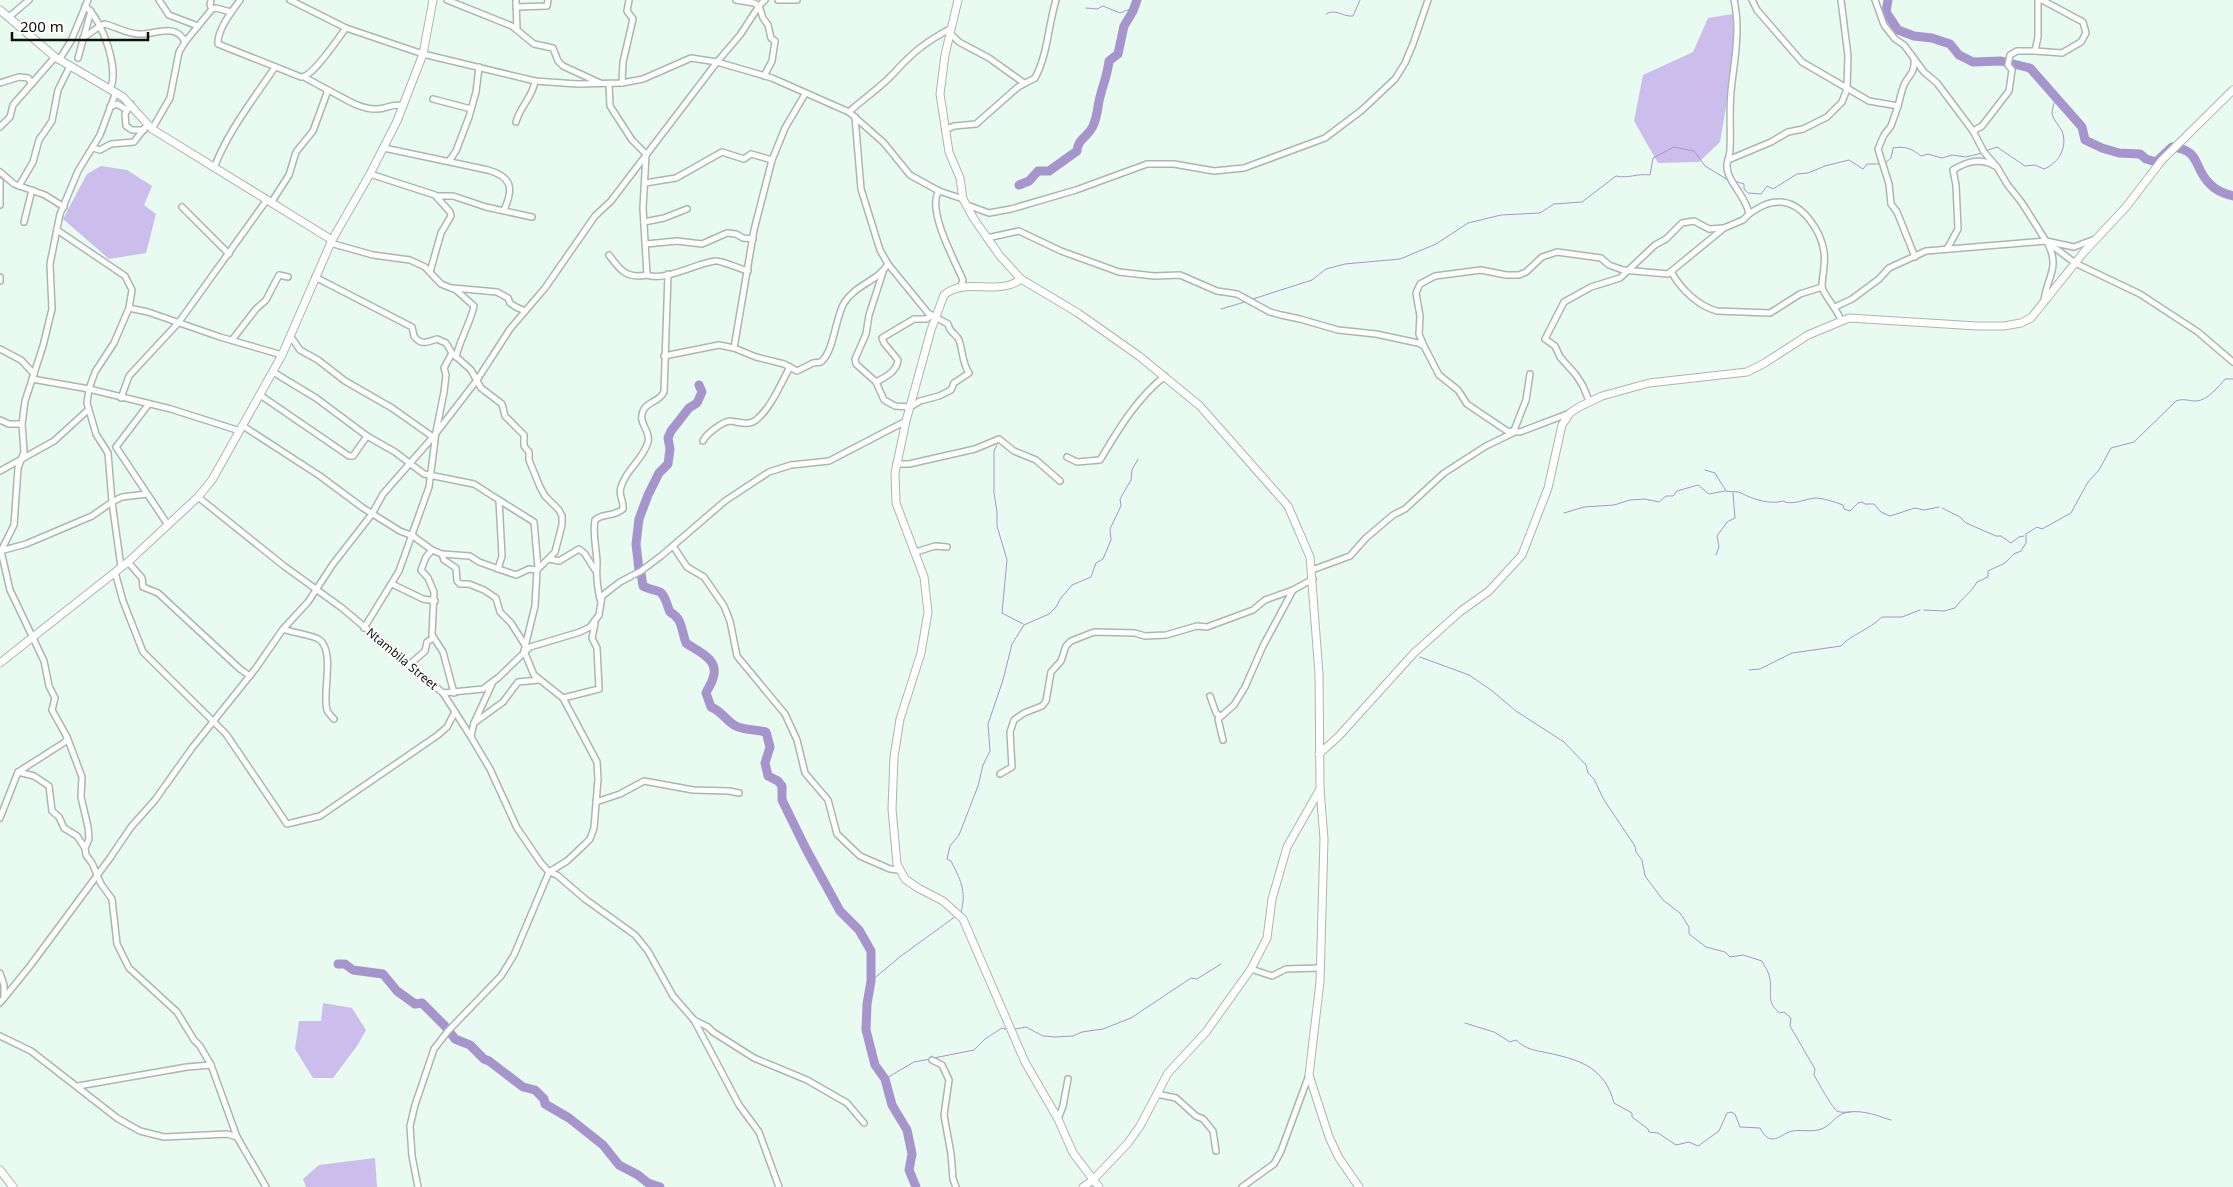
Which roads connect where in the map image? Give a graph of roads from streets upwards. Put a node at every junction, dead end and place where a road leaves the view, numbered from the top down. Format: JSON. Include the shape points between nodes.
{"nodes":[{"id":1,"x":29,"y":0,"type":"edge"},
{"id":2,"x":88,"y":0,"type":"edge"},
{"id":3,"x":159,"y":0,"type":"edge"},
{"id":4,"x":211,"y":0,"type":"edge"},
{"id":5,"x":240,"y":0,"type":"edge"},
{"id":6,"x":290,"y":0,"type":"edge"},
{"id":7,"x":433,"y":0,"type":"edge"},
{"id":8,"x":447,"y":0,"type":"edge"},
{"id":9,"x":516,"y":0,"type":"edge"},
{"id":10,"x":548,"y":0,"type":"edge"},
{"id":11,"x":629,"y":0,"type":"edge"},
{"id":12,"x":736,"y":0,"type":"edge"},
{"id":13,"x":765,"y":0,"type":"edge"},
{"id":14,"x":778,"y":0,"type":"edge"},
{"id":15,"x":797,"y":0,"type":"edge"},
{"id":16,"x":958,"y":0,"type":"edge"},
{"id":17,"x":1056,"y":0,"type":"edge"},
{"id":18,"x":1428,"y":0,"type":"edge"},
{"id":19,"x":1734,"y":0,"type":"edge"},
{"id":20,"x":1752,"y":0,"type":"edge"},
{"id":21,"x":1841,"y":0,"type":"edge"},
{"id":22,"x":1875,"y":0,"type":"edge"},
{"id":23,"x":2038,"y":0,"type":"edge"},
{"id":24,"x":2042,"y":0,"type":"edge"},
{"id":25,"x":85,"y":6,"type":"junction"},
{"id":26,"x":758,"y":6,"type":"junction"},
{"id":27,"x":516,"y":7,"type":"junction"},
{"id":28,"x":212,"y":8,"type":"junction"},
{"id":29,"x":0,"y":10,"type":"edge"},
{"id":30,"x":91,"y":11,"type":"junction"},
{"id":31,"x":231,"y":12,"type":"junction"},
{"id":32,"x":9,"y":17,"type":"junction"},
{"id":33,"x":100,"y":25,"type":"junction"},
{"id":34,"x":198,"y":26,"type":"junction"},
{"id":35,"x":346,"y":28,"type":"junction"},
{"id":36,"x":517,"y":29,"type":"junction"},
{"id":37,"x":950,"y":31,"type":"junction"},
{"id":38,"x":83,"y":38,"type":"junction"},
{"id":39,"x":185,"y":42,"type":"junction"},
{"id":40,"x":2035,"y":51,"type":"junction"},
{"id":41,"x":423,"y":54,"type":"junction"},
{"id":42,"x":57,"y":58,"type":"junction"},
{"id":43,"x":78,"y":58,"type":"dead end"},
{"id":44,"x":1914,"y":59,"type":"junction"},
{"id":45,"x":717,"y":62,"type":"junction"},
{"id":46,"x":70,"y":66,"type":"junction"},
{"id":47,"x":275,"y":67,"type":"junction"},
{"id":48,"x":479,"y":67,"type":"junction"},
{"id":49,"x":764,"y":76,"type":"junction"},
{"id":50,"x":304,"y":77,"type":"junction"},
{"id":51,"x":536,"y":81,"type":"junction"},
{"id":52,"x":0,"y":83,"type":"edge"},
{"id":53,"x":622,"y":83,"type":"junction"},
{"id":54,"x":1024,"y":83,"type":"junction"},
{"id":55,"x":32,"y":84,"type":"junction"},
{"id":56,"x":607,"y":84,"type":"junction"},
{"id":57,"x":326,"y":88,"type":"junction"},
{"id":58,"x":1847,"y":89,"type":"junction"},
{"id":59,"x":2233,"y":90,"type":"edge"},
{"id":60,"x":113,"y":91,"type":"junction"},
{"id":61,"x":806,"y":94,"type":"junction"},
{"id":62,"x":432,"y":99,"type":"dead end"},
{"id":63,"x":403,"y":106,"type":"junction"},
{"id":64,"x":1898,"y":106,"type":"junction"},
{"id":65,"x":110,"y":107,"type":"junction"},
{"id":66,"x":129,"y":107,"type":"junction"},
{"id":67,"x":471,"y":109,"type":"junction"},
{"id":68,"x":849,"y":112,"type":"junction"},
{"id":69,"x":855,"y":117,"type":"junction"},
{"id":70,"x":516,"y":122,"type":"dead end"},
{"id":71,"x":0,"y":127,"type":"edge"},
{"id":72,"x":148,"y":128,"type":"junction"},
{"id":73,"x":945,"y":130,"type":"junction"},
{"id":74,"x":1973,"y":131,"type":"junction"},
{"id":75,"x":93,"y":148,"type":"junction"},
{"id":76,"x":384,"y":148,"type":"junction"},
{"id":77,"x":646,"y":154,"type":"junction"},
{"id":78,"x":772,"y":160,"type":"junction"},
{"id":79,"x":1728,"y":160,"type":"junction"},
{"id":80,"x":449,"y":161,"type":"junction"},
{"id":81,"x":1997,"y":167,"type":"junction"},
{"id":82,"x":214,"y":168,"type":"junction"},
{"id":83,"x":0,"y":172,"type":"edge"},
{"id":84,"x":370,"y":174,"type":"junction"},
{"id":85,"x":0,"y":181,"type":"edge"},
{"id":86,"x":645,"y":184,"type":"junction"},
{"id":87,"x":20,"y":186,"type":"junction"},
{"id":88,"x":32,"y":190,"type":"junction"},
{"id":89,"x":939,"y":191,"type":"junction"},
{"id":90,"x":437,"y":196,"type":"junction"},
{"id":91,"x":268,"y":202,"type":"junction"},
{"id":92,"x":965,"y":202,"type":"junction"},
{"id":93,"x":0,"y":204,"type":"edge"},
{"id":94,"x":64,"y":207,"type":"junction"},
{"id":95,"x":182,"y":207,"type":"dead end"},
{"id":96,"x":687,"y":209,"type":"dead end"},
{"id":97,"x":504,"y":210,"type":"junction"},
{"id":98,"x":1749,"y":214,"type":"junction"},
{"id":99,"x":532,"y":217,"type":"dead end"},
{"id":100,"x":24,"y":222,"type":"dead end"},
{"id":101,"x":644,"y":222,"type":"junction"},
{"id":102,"x":1724,"y":228,"type":"junction"},
{"id":103,"x":56,"y":230,"type":"junction"},
{"id":104,"x":2101,"y":236,"type":"junction"},
{"id":105,"x":987,"y":238,"type":"junction"},
{"id":106,"x":753,"y":239,"type":"junction"},
{"id":107,"x":331,"y":241,"type":"junction"},
{"id":108,"x":2046,"y":241,"type":"junction"},
{"id":109,"x":646,"y":244,"type":"junction"},
{"id":110,"x":1947,"y":249,"type":"junction"},
{"id":111,"x":229,"y":254,"type":"junction"},
{"id":112,"x":609,"y":254,"type":"dead end"},
{"id":113,"x":1914,"y":257,"type":"junction"},
{"id":114,"x":2075,"y":263,"type":"junction"},
{"id":115,"x":888,"y":264,"type":"junction"},
{"id":116,"x":1630,"y":270,"type":"junction"},
{"id":117,"x":748,"y":271,"type":"junction"},
{"id":118,"x":430,"y":272,"type":"junction"},
{"id":119,"x":883,"y":272,"type":"junction"},
{"id":120,"x":1672,"y":272,"type":"junction"},
{"id":121,"x":668,"y":274,"type":"junction"},
{"id":122,"x":647,"y":275,"type":"junction"},
{"id":123,"x":314,"y":276,"type":"junction"},
{"id":124,"x":0,"y":277,"type":"edge"},
{"id":125,"x":288,"y":277,"type":"dead end"},
{"id":126,"x":1021,"y":279,"type":"junction"},
{"id":127,"x":0,"y":281,"type":"edge"},
{"id":128,"x":448,"y":287,"type":"junction"},
{"id":129,"x":1822,"y":287,"type":"junction"},
{"id":130,"x":960,"y":288,"type":"junction"},
{"id":131,"x":2044,"y":302,"type":"junction"},
{"id":132,"x":1835,"y":307,"type":"junction"},
{"id":133,"x":129,"y":308,"type":"junction"},
{"id":134,"x":525,"y":311,"type":"junction"},
{"id":135,"x":933,"y":317,"type":"junction"},
{"id":136,"x":1841,"y":320,"type":"junction"},
{"id":137,"x":180,"y":322,"type":"junction"},
{"id":138,"x":291,"y":337,"type":"junction"},
{"id":139,"x":232,"y":340,"type":"junction"},
{"id":140,"x":1424,"y":346,"type":"junction"},
{"id":141,"x":734,"y":348,"type":"junction"},
{"id":142,"x":0,"y":349,"type":"edge"},
{"id":143,"x":282,"y":355,"type":"junction"},
{"id":144,"x":454,"y":355,"type":"junction"},
{"id":145,"x":664,"y":356,"type":"junction"},
{"id":146,"x":2233,"y":362,"type":"edge"},
{"id":147,"x":790,"y":367,"type":"junction"},
{"id":148,"x":273,"y":372,"type":"junction"},
{"id":149,"x":1530,"y":374,"type":"dead end"},
{"id":150,"x":33,"y":376,"type":"junction"},
{"id":151,"x":1165,"y":376,"type":"junction"},
{"id":152,"x":477,"y":380,"type":"junction"},
{"id":153,"x":876,"y":382,"type":"junction"},
{"id":154,"x":89,"y":389,"type":"junction"},
{"id":155,"x":260,"y":395,"type":"junction"},
{"id":156,"x":121,"y":398,"type":"junction"},
{"id":157,"x":1589,"y":401,"type":"junction"},
{"id":158,"x":148,"y":405,"type":"junction"},
{"id":159,"x":910,"y":407,"type":"junction"},
{"id":160,"x":88,"y":410,"type":"junction"},
{"id":161,"x":1570,"y":414,"type":"junction"},
{"id":162,"x":0,"y":420,"type":"edge"},
{"id":163,"x":906,"y":421,"type":"junction"},
{"id":164,"x":22,"y":424,"type":"junction"},
{"id":165,"x":242,"y":428,"type":"junction"},
{"id":166,"x":1513,"y":433,"type":"junction"},
{"id":167,"x":434,"y":434,"type":"junction"},
{"id":168,"x":366,"y":436,"type":"junction"},
{"id":169,"x":703,"y":441,"type":"dead end"},
{"id":170,"x":116,"y":447,"type":"junction"},
{"id":171,"x":108,"y":453,"type":"junction"},
{"id":172,"x":1067,"y":457,"type":"dead end"},
{"id":173,"x":20,"y":458,"type":"junction"},
{"id":174,"x":410,"y":462,"type":"junction"},
{"id":175,"x":895,"y":464,"type":"junction"},
{"id":176,"x":0,"y":471,"type":"edge"},
{"id":177,"x":431,"y":475,"type":"junction"},
{"id":178,"x":1060,"y":481,"type":"dead end"},
{"id":179,"x":147,"y":494,"type":"junction"},
{"id":180,"x":198,"y":497,"type":"junction"},
{"id":181,"x":499,"y":500,"type":"junction"},
{"id":182,"x":112,"y":502,"type":"junction"},
{"id":183,"x":372,"y":514,"type":"junction"},
{"id":184,"x":168,"y":525,"type":"junction"},
{"id":185,"x":413,"y":536,"type":"junction"},
{"id":186,"x":674,"y":546,"type":"junction"},
{"id":187,"x":947,"y":546,"type":"dead end"},
{"id":188,"x":432,"y":550,"type":"junction"},
{"id":189,"x":1,"y":551,"type":"edge"},
{"id":190,"x":916,"y":552,"type":"junction"},
{"id":191,"x":442,"y":554,"type":"junction"},
{"id":192,"x":549,"y":560,"type":"junction"},
{"id":193,"x":128,"y":562,"type":"junction"},
{"id":194,"x":498,"y":569,"type":"junction"},
{"id":195,"x":538,"y":569,"type":"junction"},
{"id":196,"x":118,"y":570,"type":"junction"},
{"id":197,"x":595,"y":570,"type":"junction"},
{"id":198,"x":1312,"y":570,"type":"junction"},
{"id":199,"x":1313,"y":579,"type":"junction"},
{"id":200,"x":392,"y":584,"type":"junction"},
{"id":201,"x":316,"y":589,"type":"junction"},
{"id":202,"x":1293,"y":590,"type":"junction"},
{"id":203,"x":600,"y":599,"type":"junction"},
{"id":204,"x":435,"y":601,"type":"junction"},
{"id":205,"x":595,"y":622,"type":"junction"},
{"id":206,"x":364,"y":628,"type":"junction"},
{"id":207,"x":283,"y":629,"type":"junction"},
{"id":208,"x":32,"y":638,"type":"junction"},
{"id":209,"x":433,"y":638,"type":"junction"},
{"id":210,"x":524,"y":648,"type":"junction"},
{"id":211,"x":0,"y":664,"type":"edge"},
{"id":212,"x":409,"y":665,"type":"junction"},
{"id":213,"x":250,"y":676,"type":"junction"},
{"id":214,"x":540,"y":680,"type":"junction"},
{"id":215,"x":494,"y":682,"type":"junction"},
{"id":216,"x":443,"y":693,"type":"junction"},
{"id":217,"x":454,"y":693,"type":"junction"},
{"id":218,"x":1210,"y":696,"type":"dead end"},
{"id":219,"x":563,"y":698,"type":"junction"},
{"id":220,"x":455,"y":712,"type":"junction"},
{"id":221,"x":1220,"y":716,"type":"junction"},
{"id":222,"x":334,"y":719,"type":"dead end"},
{"id":223,"x":213,"y":721,"type":"junction"},
{"id":224,"x":474,"y":723,"type":"junction"},
{"id":225,"x":67,"y":737,"type":"junction"},
{"id":226,"x":472,"y":737,"type":"junction"},
{"id":227,"x":1223,"y":740,"type":"dead end"},
{"id":228,"x":1319,"y":754,"type":"junction"},
{"id":229,"x":18,"y":772,"type":"junction"},
{"id":230,"x":1000,"y":774,"type":"dead end"},
{"id":231,"x":1320,"y":788,"type":"junction"},
{"id":232,"x":739,"y":793,"type":"dead end"},
{"id":233,"x":596,"y":802,"type":"junction"},
{"id":234,"x":0,"y":818,"type":"edge"},
{"id":235,"x":84,"y":848,"type":"junction"},
{"id":236,"x":898,"y":870,"type":"junction"},
{"id":237,"x":549,"y":872,"type":"junction"},
{"id":238,"x":96,"y":875,"type":"junction"},
{"id":239,"x":1320,"y":968,"type":"junction"},
{"id":240,"x":1251,"y":969,"type":"junction"},
{"id":241,"x":0,"y":973,"type":"edge"},
{"id":242,"x":4,"y":997,"type":"junction"},
{"id":243,"x":0,"y":1003,"type":"edge"},
{"id":244,"x":694,"y":1020,"type":"junction"},
{"id":245,"x":0,"y":1036,"type":"edge"},
{"id":246,"x":932,"y":1060,"type":"dead end"},
{"id":247,"x":211,"y":1064,"type":"junction"},
{"id":248,"x":1310,"y":1075,"type":"junction"},
{"id":249,"x":1068,"y":1079,"type":"dead end"},
{"id":250,"x":78,"y":1086,"type":"junction"},
{"id":251,"x":1157,"y":1094,"type":"junction"},
{"id":252,"x":1058,"y":1119,"type":"junction"},
{"id":253,"x":864,"y":1123,"type":"dead end"},
{"id":254,"x":237,"y":1137,"type":"junction"},
{"id":255,"x":1216,"y":1151,"type":"dead end"},
{"id":256,"x":0,"y":1170,"type":"edge"},
{"id":257,"x":262,"y":1180,"type":"junction"},
{"id":258,"x":1093,"y":1180,"type":"junction"},
{"id":259,"x":13,"y":1187,"type":"edge"},
{"id":260,"x":259,"y":1187,"type":"edge"},
{"id":261,"x":266,"y":1187,"type":"edge"},
{"id":262,"x":418,"y":1187,"type":"edge"},
{"id":263,"x":779,"y":1187,"type":"edge"},
{"id":264,"x":956,"y":1187,"type":"edge"},
{"id":265,"x":1083,"y":1187,"type":"edge"},
{"id":266,"x":1099,"y":1187,"type":"edge"},
{"id":267,"x":1242,"y":1187,"type":"edge"},
{"id":268,"x":1359,"y":1187,"type":"edge"}],
"edges":[{"from":1,"to":32,"type":"street"},
{"from":2,"to":25,"type":"street"},
{"from":3,"to":34,"type":"street","via":[[169,15]]},
{"from":4,"to":28,"type":"street"},
{"from":5,"to":31,"type":"street"},
{"from":6,"to":35,"type":"street"},
{"from":7,"to":41,"type":"street"},
{"from":8,"to":36,"type":"street"},
{"from":9,"to":27,"type":"street"},
{"from":10,"to":27,"type":"street","via":[[547,6]]},
{"from":11,"to":53,"type":"street","via":[[628,11],[633,19],[624,56]]},
{"from":12,"to":26,"type":"street"},
{"from":13,"to":26,"type":"street"},
{"from":14,"to":15,"type":"street"},
{"from":16,"to":37,"type":"street"},
{"from":17,"to":54,"type":"street","via":[[1040,67],[1035,78]]},
{"from":18,"to":92,"type":"street","via":[[1406,63],[1395,79],[1362,110],[1324,138],[1244,168],[1214,171],[1174,164],[1147,164],[1012,209],[989,213]]},
{"from":19,"to":79,"type":"street","via":[[1738,45],[1731,91]]},
{"from":20,"to":58,"type":"street","via":[[1799,60]]},
{"from":21,"to":58,"type":"street","via":[[1848,56]]},
{"from":22,"to":44,"type":"street","via":[[1884,25]]},
{"from":23,"to":40,"type":"street"},
{"from":24,"to":40,"type":"street","via":[[2083,22],[2086,33],[2081,42],[2062,53]]},
{"from":25,"to":30,"type":"street"},
{"from":25,"to":42,"type":"street","via":[[71,41]]},
{"from":26,"to":45,"type":"street","via":[[740,35]]},
{"from":26,"to":49,"type":"street","via":[[776,44]]},
{"from":27,"to":36,"type":"street"},
{"from":28,"to":31,"type":"street"},
{"from":28,"to":34,"type":"street"},
{"from":29,"to":32,"type":"street"},
{"from":30,"to":33,"type":"street"},
{"from":30,"to":38,"type":"street"},
{"from":31,"to":47,"type":"street","via":[[218,44]]},
{"from":32,"to":42,"type":"street"},
{"from":33,"to":38,"type":"street"},
{"from":33,"to":39,"type":"street","via":[[137,34],[170,31]]},
{"from":33,"to":60,"type":"street","via":[[111,57]]},
{"from":34,"to":39,"type":"street"},
{"from":35,"to":41,"type":"street"},
{"from":35,"to":50,"type":"street","via":[[314,70]]},
{"from":36,"to":56,"type":"street","via":[[534,44],[553,48],[563,66]]},
{"from":37,"to":54,"type":"street","via":[[959,42]]},
{"from":37,"to":68,"type":"street","via":[[912,54]]},
{"from":37,"to":73,"type":"street","via":[[940,85]]},
{"from":38,"to":43,"type":"street"},
{"from":39,"to":72,"type":"street","via":[[179,52],[170,98]]},
{"from":40,"to":74,"type":"street","via":[[2017,51],[2010,55],[2009,91],[1982,126]]},
{"from":41,"to":48,"type":"street"},
{"from":41,"to":63,"type":"street"},
{"from":42,"to":46,"type":"street"},
{"from":42,"to":55,"type":"street"},
{"from":44,"to":64,"type":"street","via":[[1911,78],[1905,83]]},
{"from":44,"to":74,"type":"street","via":[[1937,82]]},
{"from":45,"to":49,"type":"street"},
{"from":45,"to":53,"type":"street","via":[[691,58],[643,79]]},
{"from":45,"to":77,"type":"street"},
{"from":46,"to":60,"type":"street"},
{"from":46,"to":87,"type":"street","via":[[58,90],[52,121],[39,140],[33,162]]},
{"from":47,"to":50,"type":"street"},
{"from":47,"to":82,"type":"street","via":[[230,132]]},
{"from":48,"to":51,"type":"street"},
{"from":48,"to":67,"type":"street"},
{"from":49,"to":61,"type":"street"},
{"from":50,"to":57,"type":"street"},
{"from":51,"to":56,"type":"street"},
{"from":51,"to":70,"type":"street"},
{"from":52,"to":55,"type":"street","via":[[24,77]]},
{"from":53,"to":56,"type":"street"},
{"from":54,"to":73,"type":"street","via":[[976,124]]},
{"from":55,"to":71,"type":"street","via":[[13,105],[10,117]]},
{"from":56,"to":77,"type":"street","via":[[610,106],[632,140]]},
{"from":57,"to":63,"type":"street","via":[[370,108],[392,104]]},
{"from":57,"to":91,"type":"street","via":[[313,131],[296,152],[289,175]]},
{"from":58,"to":64,"type":"street","via":[[1869,102]]},
{"from":58,"to":79,"type":"street","via":[[1842,102],[1827,116]]},
{"from":59,"to":104,"type":"street","via":[[2168,154]]},
{"from":60,"to":65,"type":"street"},
{"from":60,"to":66,"type":"street"},
{"from":61,"to":68,"type":"street"},
{"from":61,"to":78,"type":"street","via":[[785,128]]},
{"from":62,"to":67,"type":"street"},
{"from":63,"to":76,"type":"street"},
{"from":64,"to":113,"type":"street","via":[[1878,149],[1889,184],[1891,204]]},
{"from":65,"to":66,"type":"street","via":[[118,104]]},
{"from":65,"to":75,"type":"street"},
{"from":66,"to":72,"type":"street"},
{"from":66,"to":72,"type":"street","via":[[124,118],[126,126],[132,130]]},
{"from":67,"to":80,"type":"street","via":[[456,151]]},
{"from":68,"to":69,"type":"street"},
{"from":69,"to":89,"type":"street","via":[[884,143],[910,175]]},
{"from":69,"to":115,"type":"street","via":[[863,201],[876,242]]},
{"from":72,"to":75,"type":"street","via":[[130,144],[110,144],[100,150]]},
{"from":72,"to":82,"type":"street"},
{"from":73,"to":92,"type":"street"},
{"from":74,"to":81,"type":"street"},
{"from":75,"to":94,"type":"street","via":[[78,171]]},
{"from":76,"to":80,"type":"street"},
{"from":76,"to":84,"type":"street"},
{"from":77,"to":86,"type":"street"},
{"from":77,"to":134,"type":"street","via":[[611,201],[595,216]]},
{"from":78,"to":86,"type":"street","via":[[751,154],[744,159],[722,152],[676,178]]},
{"from":78,"to":106,"type":"street"},
{"from":79,"to":98,"type":"street","via":[[1727,168],[1748,204]]},
{"from":80,"to":97,"type":"street","via":[[503,175],[510,193]]},
{"from":81,"to":108,"type":"street"},
{"from":81,"to":110,"type":"street","via":[[1973,161],[1953,170],[1958,229]]},
{"from":82,"to":91,"type":"street"},
{"from":83,"to":87,"type":"street"},
{"from":84,"to":90,"type":"street"},
{"from":84,"to":107,"type":"street"},
{"from":85,"to":93,"type":"street"},
{"from":86,"to":101,"type":"street"},
{"from":87,"to":88,"type":"street"},
{"from":88,"to":94,"type":"street"},
{"from":88,"to":100,"type":"street"},
{"from":89,"to":92,"type":"street"},
{"from":89,"to":130,"type":"street","via":[[936,210],[946,242],[964,280]]},
{"from":90,"to":97,"type":"street","via":[[453,196]]},
{"from":90,"to":118,"type":"street","via":[[451,216],[440,233]]},
{"from":91,"to":107,"type":"street"},
{"from":91,"to":111,"type":"street"},
{"from":92,"to":105,"type":"street"},
{"from":94,"to":103,"type":"street"},
{"from":95,"to":111,"type":"street"},
{"from":96,"to":101,"type":"street"},
{"from":97,"to":99,"type":"street"},
{"from":98,"to":102,"type":"street"},
{"from":98,"to":129,"type":"street","via":[[1765,204],[1779,201],[1805,214],[1823,245]]},
{"from":101,"to":109,"type":"street"},
{"from":102,"to":116,"type":"street","via":[[1709,229],[1694,221],[1682,223]]},
{"from":102,"to":120,"type":"street"},
{"from":103,"to":133,"type":"street","via":[[127,279],[133,293]]},
{"from":103,"to":150,"type":"street","via":[[49,269],[52,309]]},
{"from":104,"to":108,"type":"street","via":[[2074,246]]},
{"from":104,"to":114,"type":"street"},
{"from":105,"to":126,"type":"street"},
{"from":105,"to":140,"type":"street","via":[[1019,231],[1061,251],[1119,272],[1180,275],[1217,291],[1237,294],[1270,312],[1338,330],[1385,336]]},
{"from":106,"to":109,"type":"street","via":[[727,233],[702,244],[677,241]]},
{"from":106,"to":117,"type":"street"},
{"from":107,"to":118,"type":"street","via":[[374,255],[410,260]]},
{"from":107,"to":123,"type":"street"},
{"from":108,"to":110,"type":"street"},
{"from":108,"to":114,"type":"street"},
{"from":108,"to":131,"type":"street","via":[[2053,260]]},
{"from":109,"to":122,"type":"street"},
{"from":110,"to":113,"type":"street","via":[[1926,251]]},
{"from":111,"to":137,"type":"street"},
{"from":112,"to":122,"type":"street","via":[[622,272],[633,276]]},
{"from":113,"to":132,"type":"street","via":[[1889,268],[1852,299]]},
{"from":114,"to":131,"type":"street"},
{"from":114,"to":146,"type":"street","via":[[2140,294],[2198,332]]},
{"from":115,"to":119,"type":"street"},
{"from":115,"to":135,"type":"street"},
{"from":116,"to":120,"type":"street"},
{"from":116,"to":140,"type":"street","via":[[1610,265],[1601,258],[1557,252],[1542,257],[1520,275],[1481,270],[1429,278],[1420,284],[1416,293],[1419,334]]},
{"from":116,"to":157,"type":"street","via":[[1620,278],[1591,287],[1564,302],[1547,332],[1545,339],[1555,346],[1576,375]]},
{"from":117,"to":121,"type":"street","via":[[717,261]]},
{"from":117,"to":141,"type":"street"},
{"from":118,"to":128,"type":"street"},
{"from":119,"to":147,"type":"street","via":[[862,284],[845,302],[824,360],[797,371]]},
{"from":119,"to":153,"type":"street","via":[[866,334],[855,359],[856,364]]},
{"from":120,"to":129,"type":"street","via":[[1690,295],[1717,311],[1770,312],[1800,294]]},
{"from":121,"to":122,"type":"street"},
{"from":121,"to":145,"type":"street"},
{"from":123,"to":138,"type":"street"},
{"from":123,"to":144,"type":"street","via":[[412,327],[414,336],[421,342],[440,339]]},
{"from":124,"to":127,"type":"street"},
{"from":125,"to":139,"type":"street","via":[[278,275],[266,300]]},
{"from":126,"to":130,"type":"street","via":[[1004,286]]},
{"from":126,"to":151,"type":"street","via":[[1078,313]]},
{"from":128,"to":134,"type":"street","via":[[497,292]]},
{"from":128,"to":144,"type":"street","via":[[474,306]]},
{"from":129,"to":132,"type":"street"},
{"from":130,"to":135,"type":"street","via":[[944,295]]},
{"from":131,"to":136,"type":"street","via":[[2030,318],[2004,326],[1856,318]]},
{"from":132,"to":136,"type":"street"},
{"from":133,"to":137,"type":"street"},
{"from":133,"to":154,"type":"street"},
{"from":134,"to":152,"type":"street"},
{"from":135,"to":153,"type":"street","via":[[914,319],[882,338],[898,360],[898,366]]},
{"from":135,"to":159,"type":"street"},
{"from":135,"to":159,"type":"street","via":[[948,324],[959,340],[962,357],[970,373],[954,383],[951,390]]},
{"from":136,"to":157,"type":"street","via":[[1792,344],[1747,372],[1649,383]]},
{"from":137,"to":139,"type":"street"},
{"from":137,"to":156,"type":"street","via":[[129,376]]},
{"from":138,"to":143,"type":"street"},
{"from":138,"to":167,"type":"street","via":[[300,350]]},
{"from":139,"to":143,"type":"street"},
{"from":140,"to":166,"type":"street","via":[[1439,375],[1458,390],[1467,404]]},
{"from":141,"to":145,"type":"street","via":[[714,345]]},
{"from":141,"to":147,"type":"street"},
{"from":142,"to":150,"type":"street","via":[[21,360]]},
{"from":143,"to":148,"type":"street"},
{"from":144,"to":152,"type":"street"},
{"from":144,"to":167,"type":"street","via":[[444,368],[444,392]]},
{"from":145,"to":197,"type":"street","via":[[664,392],[643,412],[642,423],[648,433],[648,441],[621,486],[623,509],[595,520]]},
{"from":147,"to":169,"type":"street","via":[[779,390],[758,419],[745,423],[726,422],[707,433]]},
{"from":148,"to":155,"type":"street"},
{"from":148,"to":168,"type":"street","via":[[316,398]]},
{"from":149,"to":166,"type":"street","via":[[1526,400]]},
{"from":150,"to":154,"type":"street"},
{"from":150,"to":164,"type":"street"},
{"from":151,"to":172,"type":"street","via":[[1139,400],[1100,460],[1077,462]]},
{"from":151,"to":198,"type":"street","via":[[1200,406],[1288,506],[1305,544]]},
{"from":152,"to":167,"type":"street"},
{"from":152,"to":192,"type":"street","via":[[481,388],[502,404],[505,416],[524,435],[524,446],[540,487],[561,512],[562,525],[555,552]]},
{"from":153,"to":159,"type":"street","via":[[884,400],[895,406]]},
{"from":154,"to":156,"type":"street"},
{"from":154,"to":160,"type":"street"},
{"from":155,"to":165,"type":"street"},
{"from":155,"to":168,"type":"street","via":[[349,456],[353,456]]},
{"from":156,"to":158,"type":"street"},
{"from":157,"to":161,"type":"street"},
{"from":158,"to":165,"type":"street"},
{"from":158,"to":170,"type":"street"},
{"from":159,"to":163,"type":"street"},
{"from":160,"to":171,"type":"street","via":[[96,434]]},
{"from":160,"to":173,"type":"street","via":[[54,441]]},
{"from":161,"to":166,"type":"street"},
{"from":161,"to":228,"type":"street","via":[[1558,436],[1548,488],[1522,555],[1489,591],[1414,653]]},
{"from":162,"to":164,"type":"street"},
{"from":163,"to":175,"type":"street"},
{"from":163,"to":186,"type":"street","via":[[829,461],[774,469],[725,501]]},
{"from":164,"to":173,"type":"street","via":[[24,448]]},
{"from":165,"to":180,"type":"street","via":[[212,480]]},
{"from":165,"to":183,"type":"street"},
{"from":166,"to":198,"type":"street","via":[[1444,473],[1366,538],[1350,556]]},
{"from":167,"to":174,"type":"street"},
{"from":167,"to":177,"type":"street"},
{"from":168,"to":174,"type":"street"},
{"from":170,"to":171,"type":"street"},
{"from":170,"to":179,"type":"street"},
{"from":171,"to":182,"type":"street"},
{"from":173,"to":176,"type":"street"},
{"from":173,"to":189,"type":"street","via":[[14,525]]},
{"from":174,"to":177,"type":"street","via":[[424,474]]},
{"from":174,"to":183,"type":"street","via":[[383,494]]},
{"from":175,"to":178,"type":"street","via":[[909,464],[976,449],[999,439],[1014,451],[1036,460]]},
{"from":175,"to":190,"type":"street","via":[[896,503]]},
{"from":177,"to":181,"type":"street","via":[[479,486]]},
{"from":177,"to":185,"type":"street"},
{"from":179,"to":182,"type":"street","via":[[122,497]]},
{"from":179,"to":184,"type":"street"},
{"from":180,"to":184,"type":"street"},
{"from":180,"to":201,"type":"street","name":"Ntambila Street"},
{"from":181,"to":194,"type":"street","via":[[502,556]]},
{"from":181,"to":195,"type":"street","via":[[534,522]]},
{"from":182,"to":189,"type":"street","via":[[92,516]]},
{"from":182,"to":196,"type":"street"},
{"from":183,"to":185,"type":"street"},
{"from":183,"to":201,"type":"street"},
{"from":184,"to":193,"type":"street"},
{"from":185,"to":188,"type":"street"},
{"from":185,"to":200,"type":"street"},
{"from":186,"to":203,"type":"street"},
{"from":186,"to":236,"type":"street","via":[[688,566],[704,577],[724,606],[738,656],[786,714],[797,740],[805,773],[828,800],[837,834],[860,856]]},
{"from":187,"to":190,"type":"street"},
{"from":188,"to":191,"type":"street"},
{"from":188,"to":204,"type":"street","via":[[421,570],[433,589]]},
{"from":189,"to":208,"type":"street","via":[[10,590]]},
{"from":190,"to":236,"type":"street","via":[[925,582],[928,612],[921,654],[900,719],[894,757],[892,810]]},
{"from":191,"to":194,"type":"street","via":[[470,556]]},
{"from":191,"to":210,"type":"street","via":[[444,560],[456,568],[460,584],[475,586],[496,598],[500,612]]},
{"from":192,"to":195,"type":"street"},
{"from":192,"to":197,"type":"street","via":[[559,561],[579,549]]},
{"from":193,"to":196,"type":"street"},
{"from":193,"to":213,"type":"street","via":[[142,578],[143,587],[158,593]]},
{"from":194,"to":195,"type":"street","via":[[516,575]]},
{"from":195,"to":210,"type":"street","via":[[535,606]]},
{"from":196,"to":208,"type":"street"},
{"from":196,"to":223,"type":"street","via":[[123,601],[143,652]]},
{"from":197,"to":203,"type":"street"},
{"from":198,"to":199,"type":"street"},
{"from":199,"to":202,"type":"street"},
{"from":199,"to":228,"type":"street","via":[[1319,674]]},
{"from":200,"to":204,"type":"street","via":[[423,599]]},
{"from":200,"to":206,"type":"street"},
{"from":201,"to":206,"type":"street","name":"Ntambila Street"},
{"from":201,"to":207,"type":"street"},
{"from":202,"to":221,"type":"street","via":[[1245,688],[1234,705]]},
{"from":202,"to":230,"type":"street","via":[[1265,600],[1253,610],[1207,627],[1197,626],[1152,636],[1094,632],[1071,641],[1051,672],[1046,702],[1014,720],[1010,732],[1012,767]]},
{"from":203,"to":205,"type":"street"},
{"from":204,"to":209,"type":"street","via":[[431,623]]},
{"from":205,"to":210,"type":"street","via":[[580,632]]},
{"from":205,"to":219,"type":"street","via":[[592,638],[597,648],[600,689]]},
{"from":206,"to":212,"type":"street","name":"Ntambila Street"},
{"from":207,"to":213,"type":"street"},
{"from":207,"to":222,"type":"street","via":[[318,638],[324,645],[327,709]]},
{"from":208,"to":211,"type":"street"},
{"from":208,"to":225,"type":"street","via":[[44,661],[55,698],[53,712]]},
{"from":209,"to":212,"type":"street","via":[[427,642],[425,651]]},
{"from":209,"to":217,"type":"street","via":[[443,652]]},
{"from":210,"to":214,"type":"street","via":[[532,672]]},
{"from":210,"to":215,"type":"street"},
{"from":212,"to":216,"type":"street","name":"Ntambila Street"},
{"from":213,"to":223,"type":"street"},
{"from":214,"to":219,"type":"street"},
{"from":214,"to":224,"type":"street","via":[[518,682],[503,702]]},
{"from":215,"to":217,"type":"street","via":[[483,688]]},
{"from":215,"to":224,"type":"street"},
{"from":216,"to":217,"type":"street"},
{"from":216,"to":220,"type":"street","name":"Ntambila Street"},
{"from":218,"to":221,"type":"street"},
{"from":219,"to":233,"type":"street","via":[[597,762]]},
{"from":220,"to":223,"type":"street","via":[[438,735],[334,807],[310,820],[287,824],[234,745]]},
{"from":220,"to":226,"type":"street","name":"Ntambila Street"},
{"from":221,"to":227,"type":"street","via":[[1218,725]]},
{"from":223,"to":238,"type":"street"},
{"from":224,"to":226,"type":"street"},
{"from":225,"to":229,"type":"street","via":[[65,742]]},
{"from":225,"to":235,"type":"street","via":[[83,783],[81,797],[89,834]]},
{"from":226,"to":237,"type":"street","name":"Ntambila Street","via":[[517,828]]},
{"from":228,"to":231,"type":"street"},
{"from":229,"to":234,"type":"street"},
{"from":229,"to":235,"type":"street","via":[[34,776],[49,786],[52,811],[64,828],[77,836]]},
{"from":231,"to":239,"type":"street","via":[[1324,839]]},
{"from":231,"to":240,"type":"street","via":[[1287,847],[1272,899],[1267,938]]},
{"from":232,"to":233,"type":"street","via":[[693,790],[644,781]]},
{"from":233,"to":237,"type":"street","via":[[590,838]]},
{"from":235,"to":238,"type":"street"},
{"from":236,"to":252,"type":"street","via":[[905,879],[943,901],[963,919],[1025,1062]]},
{"from":237,"to":244,"type":"street","via":[[635,935],[655,962],[673,996]]},
{"from":237,"to":262,"type":"street","via":[[509,964],[484,995],[441,1038],[431,1056],[410,1126]]},
{"from":238,"to":242,"type":"street"},
{"from":238,"to":247,"type":"street","via":[[112,899],[114,936],[124,959],[141,981],[177,1012]]},
{"from":239,"to":240,"type":"street","via":[[1286,969],[1272,976]]},
{"from":239,"to":248,"type":"street"},
{"from":240,"to":251,"type":"street","via":[[1206,1032],[1176,1063]]},
{"from":241,"to":242,"type":"street"},
{"from":242,"to":243,"type":"street"},
{"from":244,"to":253,"type":"street","via":[[754,1058],[807,1080],[840,1099]]},
{"from":244,"to":263,"type":"street","via":[[729,1089],[759,1132]]},
{"from":245,"to":250,"type":"street","via":[[31,1050]]},
{"from":246,"to":264,"type":"street","via":[[942,1065],[949,1080],[944,1115]]},
{"from":247,"to":250,"type":"street"},
{"from":247,"to":254,"type":"street"},
{"from":248,"to":267,"type":"street","via":[[1274,1164]]},
{"from":248,"to":268,"type":"street","via":[[1329,1137]]},
{"from":249,"to":252,"type":"street"},
{"from":250,"to":254,"type":"street","via":[[125,1124],[148,1135],[227,1134]]},
{"from":251,"to":255,"type":"street","via":[[1176,1098],[1203,1119],[1213,1130]]},
{"from":251,"to":258,"type":"street","via":[[1128,1143]]},
{"from":252,"to":258,"type":"street","via":[[1073,1153]]},
{"from":254,"to":257,"type":"street"},
{"from":256,"to":259,"type":"street"},
{"from":257,"to":260,"type":"street"},
{"from":257,"to":261,"type":"street"},
{"from":258,"to":265,"type":"street"},
{"from":258,"to":266,"type":"street"}]}
